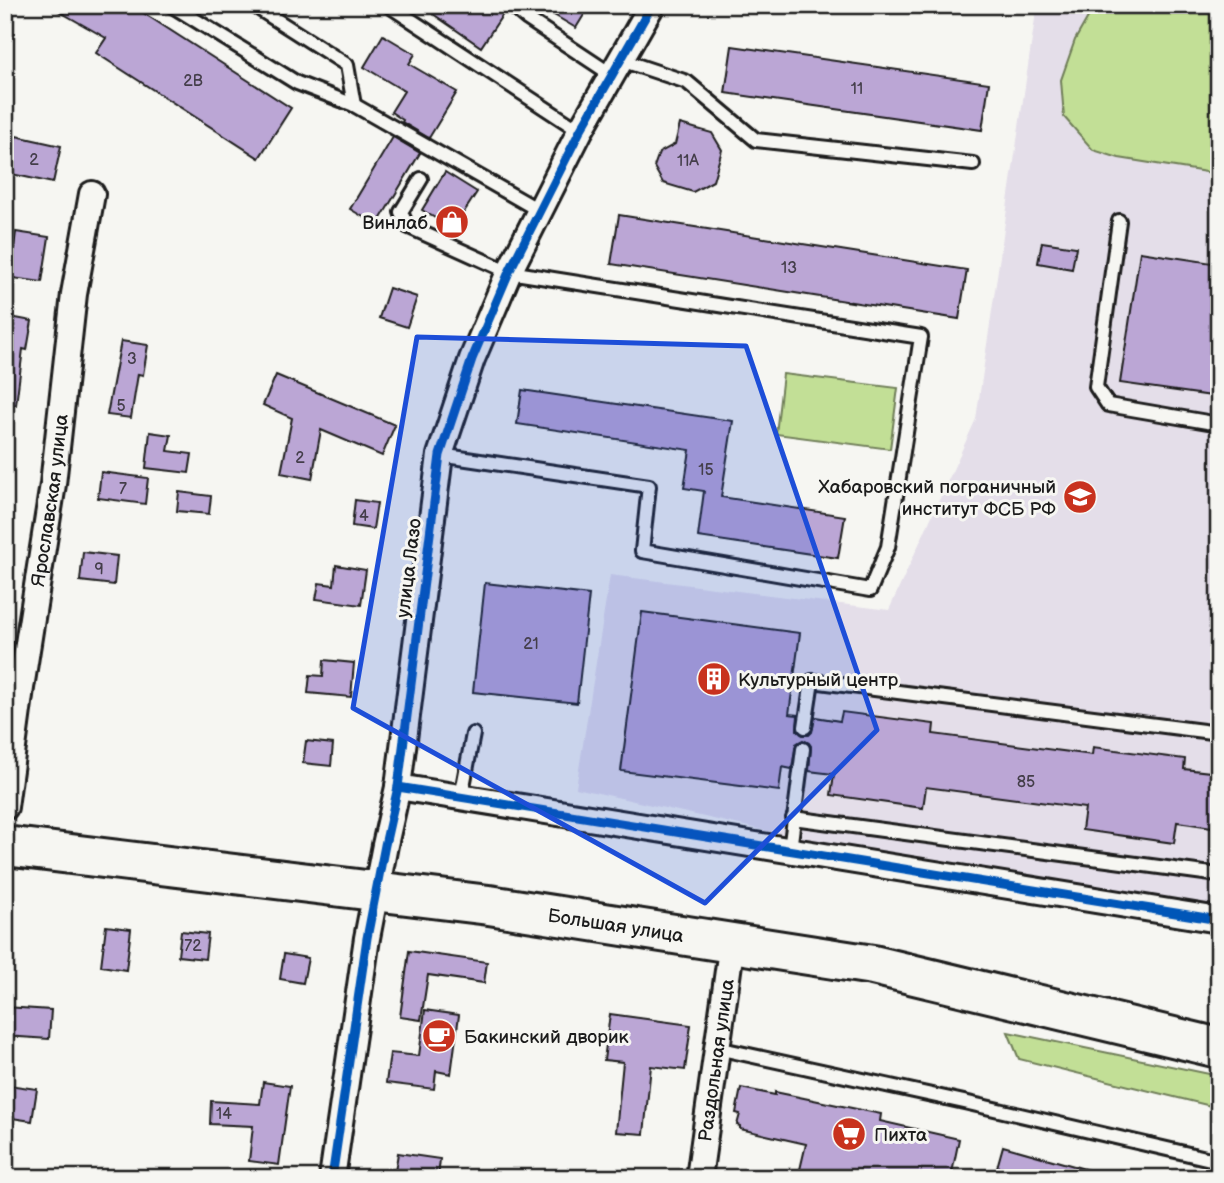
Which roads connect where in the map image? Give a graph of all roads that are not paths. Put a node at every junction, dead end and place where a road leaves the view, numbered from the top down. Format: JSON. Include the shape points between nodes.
{"nodes":[{"id":1,"x":171,"y":5,"type":"edge"},
{"id":2,"x":253,"y":5,"type":"edge"},
{"id":3,"x":388,"y":5,"type":"edge"},
{"id":4,"x":511,"y":5,"type":"edge"},
{"id":5,"x":652,"y":5,"type":"edge"},
{"id":6,"x":617,"y":67,"type":"junction"},
{"id":7,"x":354,"y":105,"type":"junction"},
{"id":8,"x":580,"y":131,"type":"junction"},
{"id":9,"x":973,"y":164,"type":"dead end"},
{"id":10,"x":421,"y":179,"type":"dead end"},
{"id":11,"x":92,"y":194,"type":"dead end"},
{"id":12,"x":540,"y":211,"type":"junction"},
{"id":13,"x":1119,"y":221,"type":"dead end"},
{"id":14,"x":509,"y":272,"type":"junction"},
{"id":15,"x":1219,"y":424,"type":"edge"},
{"id":16,"x":440,"y":455,"type":"junction"},
{"id":17,"x":805,"y":727,"type":"dead end"},
{"id":18,"x":1219,"y":733,"type":"edge"},
{"id":19,"x":473,"y":734,"type":"dead end"},
{"id":20,"x":803,"y":749,"type":"dead end"},
{"id":21,"x":398,"y":787,"type":"junction"},
{"id":22,"x":461,"y":797,"type":"junction"},
{"id":23,"x":5,"y":807,"type":"edge"},
{"id":24,"x":793,"y":818,"type":"junction"},
{"id":25,"x":5,"y":846,"type":"edge"},
{"id":26,"x":790,"y":850,"type":"junction"},
{"id":27,"x":1219,"y":875,"type":"edge"},
{"id":28,"x":376,"y":890,"type":"junction"},
{"id":29,"x":1219,"y":920,"type":"edge"},
{"id":30,"x":732,"y":942,"type":"junction"},
{"id":31,"x":717,"y":1048,"type":"junction"},
{"id":32,"x":1219,"y":1048,"type":"edge"},
{"id":33,"x":1219,"y":1161,"type":"edge"},
{"id":34,"x":332,"y":1178,"type":"edge"},
{"id":35,"x":699,"y":1178,"type":"edge"}],
"edges":[{"from":1,"to":7,"type":"lane","via":[[297,83]]},
{"from":2,"to":7,"type":"lane","via":[[347,65]]},
{"from":3,"to":8,"type":"lane"},
{"from":4,"to":6,"type":"lane","via":[[526,18]]},
{"from":5,"to":6,"type":"street","name":"улица Лазо"},
{"from":6,"to":8,"type":"street","name":"улица Лазо"},
{"from":6,"to":9,"type":"lane","via":[[687,82],[756,140]]},
{"from":7,"to":12,"type":"lane"},
{"from":8,"to":12,"type":"street","name":"улица Лазо"},
{"from":10,"to":14,"type":"lane","via":[[401,212],[407,226]]},
{"from":11,"to":23,"type":"street","name":"Ярославская улица","via":[[74,294],[52,484]]},
{"from":12,"to":14,"type":"street","name":"улица Лазо"},
{"from":13,"to":15,"type":"lane","via":[[1096,387],[1108,405]]},
{"from":14,"to":16,"type":"street","name":"улица Лазо","via":[[471,359]]},
{"from":14,"to":16,"type":"lane","via":[[920,337],[888,547],[870,590],[642,551],[649,486]]},
{"from":16,"to":21,"type":"street","name":"улица Лазо"},
{"from":17,"to":18,"type":"lane","via":[[811,681]]},
{"from":19,"to":22,"type":"lane"},
{"from":20,"to":24,"type":"lane"},
{"from":21,"to":22,"type":"street"},
{"from":21,"to":28,"type":"street","name":"улица Лазо"},
{"from":22,"to":26,"type":"street"},
{"from":24,"to":26,"type":"lane"},
{"from":24,"to":27,"type":"lane"},
{"from":25,"to":28,"type":"highway","name":"Большая улица"},
{"from":26,"to":29,"type":"street"},
{"from":28,"to":30,"type":"highway","name":"Большая улица"},
{"from":28,"to":34,"type":"street","name":"улица Лазо"},
{"from":30,"to":31,"type":"street","name":"Раздольная улица"},
{"from":30,"to":32,"type":"highway","name":"Большая улица","via":[[873,965]]},
{"from":31,"to":33,"type":"lane"},
{"from":31,"to":35,"type":"street","name":"Раздольная улица"}]}
